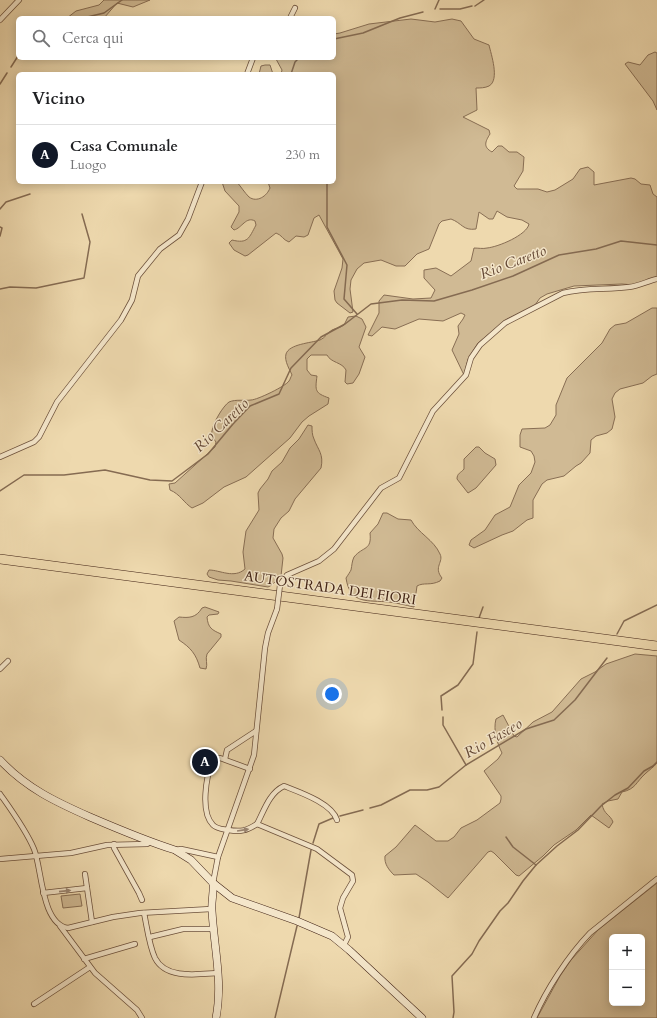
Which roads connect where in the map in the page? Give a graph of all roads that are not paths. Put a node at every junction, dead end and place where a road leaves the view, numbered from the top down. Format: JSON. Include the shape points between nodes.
{"nodes":[{"id":1,"x":19,"y":0,"type":"edge"},
{"id":2,"x":295,"y":8,"type":"dead end"},
{"id":3,"x":291,"y":16,"type":"edge"},
{"id":4,"x":0,"y":20,"type":"edge"},
{"id":5,"x":252,"y":60,"type":"edge"},
{"id":6,"x":249,"y":72,"type":"edge"},
{"id":7,"x":201,"y":184,"type":"edge"},
{"id":8,"x":657,"y":279,"type":"edge"},
{"id":9,"x":0,"y":458,"type":"edge"},
{"id":10,"x":0,"y":559,"type":"edge"},
{"id":11,"x":0,"y":565,"type":"edge"},
{"id":12,"x":657,"y":646,"type":"edge"},
{"id":13,"x":657,"y":652,"type":"edge"},
{"id":14,"x":8,"y":662,"type":"dead end"},
{"id":15,"x":0,"y":669,"type":"edge"},
{"id":16,"x":256,"y":731,"type":"junction"},
{"id":17,"x":225,"y":759,"type":"junction"},
{"id":18,"x":0,"y":760,"type":"edge"},
{"id":19,"x":250,"y":769,"type":"junction"},
{"id":20,"x":0,"y":794,"type":"edge"},
{"id":21,"x":337,"y":820,"type":"dead end"},
{"id":22,"x":257,"y":824,"type":"junction"},
{"id":23,"x":228,"y":830,"type":"junction"},
{"id":24,"x":151,"y":842,"type":"junction"},
{"id":25,"x":114,"y":844,"type":"junction"},
{"id":26,"x":175,"y":850,"type":"junction"},
{"id":27,"x":36,"y":856,"type":"junction"},
{"id":28,"x":218,"y":857,"type":"junction"},
{"id":29,"x":0,"y":859,"type":"edge"},
{"id":30,"x":85,"y":874,"type":"dead end"},
{"id":31,"x":657,"y":879,"type":"edge"},
{"id":32,"x":213,"y":884,"type":"junction"},
{"id":33,"x":87,"y":888,"type":"junction"},
{"id":34,"x":43,"y":893,"type":"junction"},
{"id":35,"x":142,"y":900,"type":"dead end"},
{"id":36,"x":212,"y":909,"type":"junction"},
{"id":37,"x":144,"y":913,"type":"junction"},
{"id":38,"x":92,"y":922,"type":"junction"},
{"id":39,"x":59,"y":925,"type":"junction"},
{"id":40,"x":213,"y":929,"type":"junction"},
{"id":41,"x":150,"y":937,"type":"junction"},
{"id":42,"x":135,"y":944,"type":"dead end"},
{"id":43,"x":344,"y":945,"type":"junction"},
{"id":44,"x":84,"y":959,"type":"junction"},
{"id":45,"x":90,"y":967,"type":"junction"},
{"id":46,"x":218,"y":973,"type":"junction"},
{"id":47,"x":34,"y":1004,"type":"dead end"},
{"id":48,"x":142,"y":1018,"type":"edge"},
{"id":49,"x":216,"y":1018,"type":"edge"},
{"id":50,"x":422,"y":1018,"type":"edge"},
{"id":51,"x":534,"y":1018,"type":"edge"}],
"edges":[{"from":1,"to":4,"type":"street"},
{"from":2,"to":3,"type":"street"},
{"from":5,"to":6,"type":"street"},
{"from":7,"to":9,"type":"street","via":[[181,231],[160,249],[138,276],[132,300],[122,320],[57,402],[39,437],[34,442]]},
{"from":8,"to":16,"type":"street","bridge":true,"via":[[643,285],[563,293],[505,323],[480,345],[471,358],[466,375],[433,411],[399,478],[381,488],[334,549],[319,560],[287,575],[280,585],[277,609],[265,648]]},
{"from":10,"to":12,"type":"highway","name":"AUTOSTRADA DEI FIORI"},
{"from":11,"to":13,"type":"highway","name":"AUTOSTRADA DEI FIORI"},
{"from":14,"to":15,"type":"street"},
{"from":16,"to":17,"type":"street","via":[[227,750]]},
{"from":16,"to":19,"type":"street"},
{"from":17,"to":19,"type":"street"},
{"from":17,"to":23,"type":"street","via":[[213,760],[209,768],[206,810],[214,827]]},
{"from":18,"to":24,"type":"main road","via":[[22,781],[42,795]]},
{"from":19,"to":23,"type":"street"},
{"from":20,"to":27,"type":"street","via":[[28,838]]},
{"from":21,"to":22,"type":"street","via":[[335,813],[318,801],[284,786],[267,802]]},
{"from":23,"to":22,"type":"street","one_way":true,"via":[[247,830]]},
{"from":22,"to":43,"type":"street","via":[[317,849],[352,876],[353,881],[340,908],[348,937]]},
{"from":23,"to":28,"type":"street"},
{"from":24,"to":25,"type":"street"},
{"from":24,"to":26,"type":"main road"},
{"from":25,"to":27,"type":"street","via":[[71,854]]},
{"from":25,"to":35,"type":"street"},
{"from":26,"to":28,"type":"street"},
{"from":26,"to":32,"type":"main road","via":[[190,860]]},
{"from":27,"to":29,"type":"street"},
{"from":27,"to":34,"type":"street"},
{"from":28,"to":32,"type":"street"},
{"from":30,"to":33,"type":"street"},
{"from":31,"to":51,"type":"street","via":[[582,942],[565,963]]},
{"from":32,"to":36,"type":"main road"},
{"from":32,"to":43,"type":"main road","via":[[232,898],[318,930]]},
{"from":34,"to":33,"type":"street","one_way":true},
{"from":33,"to":38,"type":"street"},
{"from":34,"to":39,"type":"street"},
{"from":36,"to":37,"type":"street"},
{"from":36,"to":40,"type":"main road"},
{"from":37,"to":38,"type":"street"},
{"from":37,"to":41,"type":"street"},
{"from":38,"to":39,"type":"street","via":[[68,928]]},
{"from":39,"to":44,"type":"street"},
{"from":40,"to":41,"type":"street","via":[[183,929]]},
{"from":40,"to":46,"type":"main road"},
{"from":41,"to":46,"type":"street","via":[[156,961],[169,971],[186,974]]},
{"from":42,"to":44,"type":"street"},
{"from":43,"to":50,"type":"main road"},
{"from":44,"to":45,"type":"street"},
{"from":45,"to":47,"type":"street"},
{"from":45,"to":48,"type":"street","via":[[137,1010]]},
{"from":46,"to":49,"type":"main road","via":[[219,1002]]}]}
